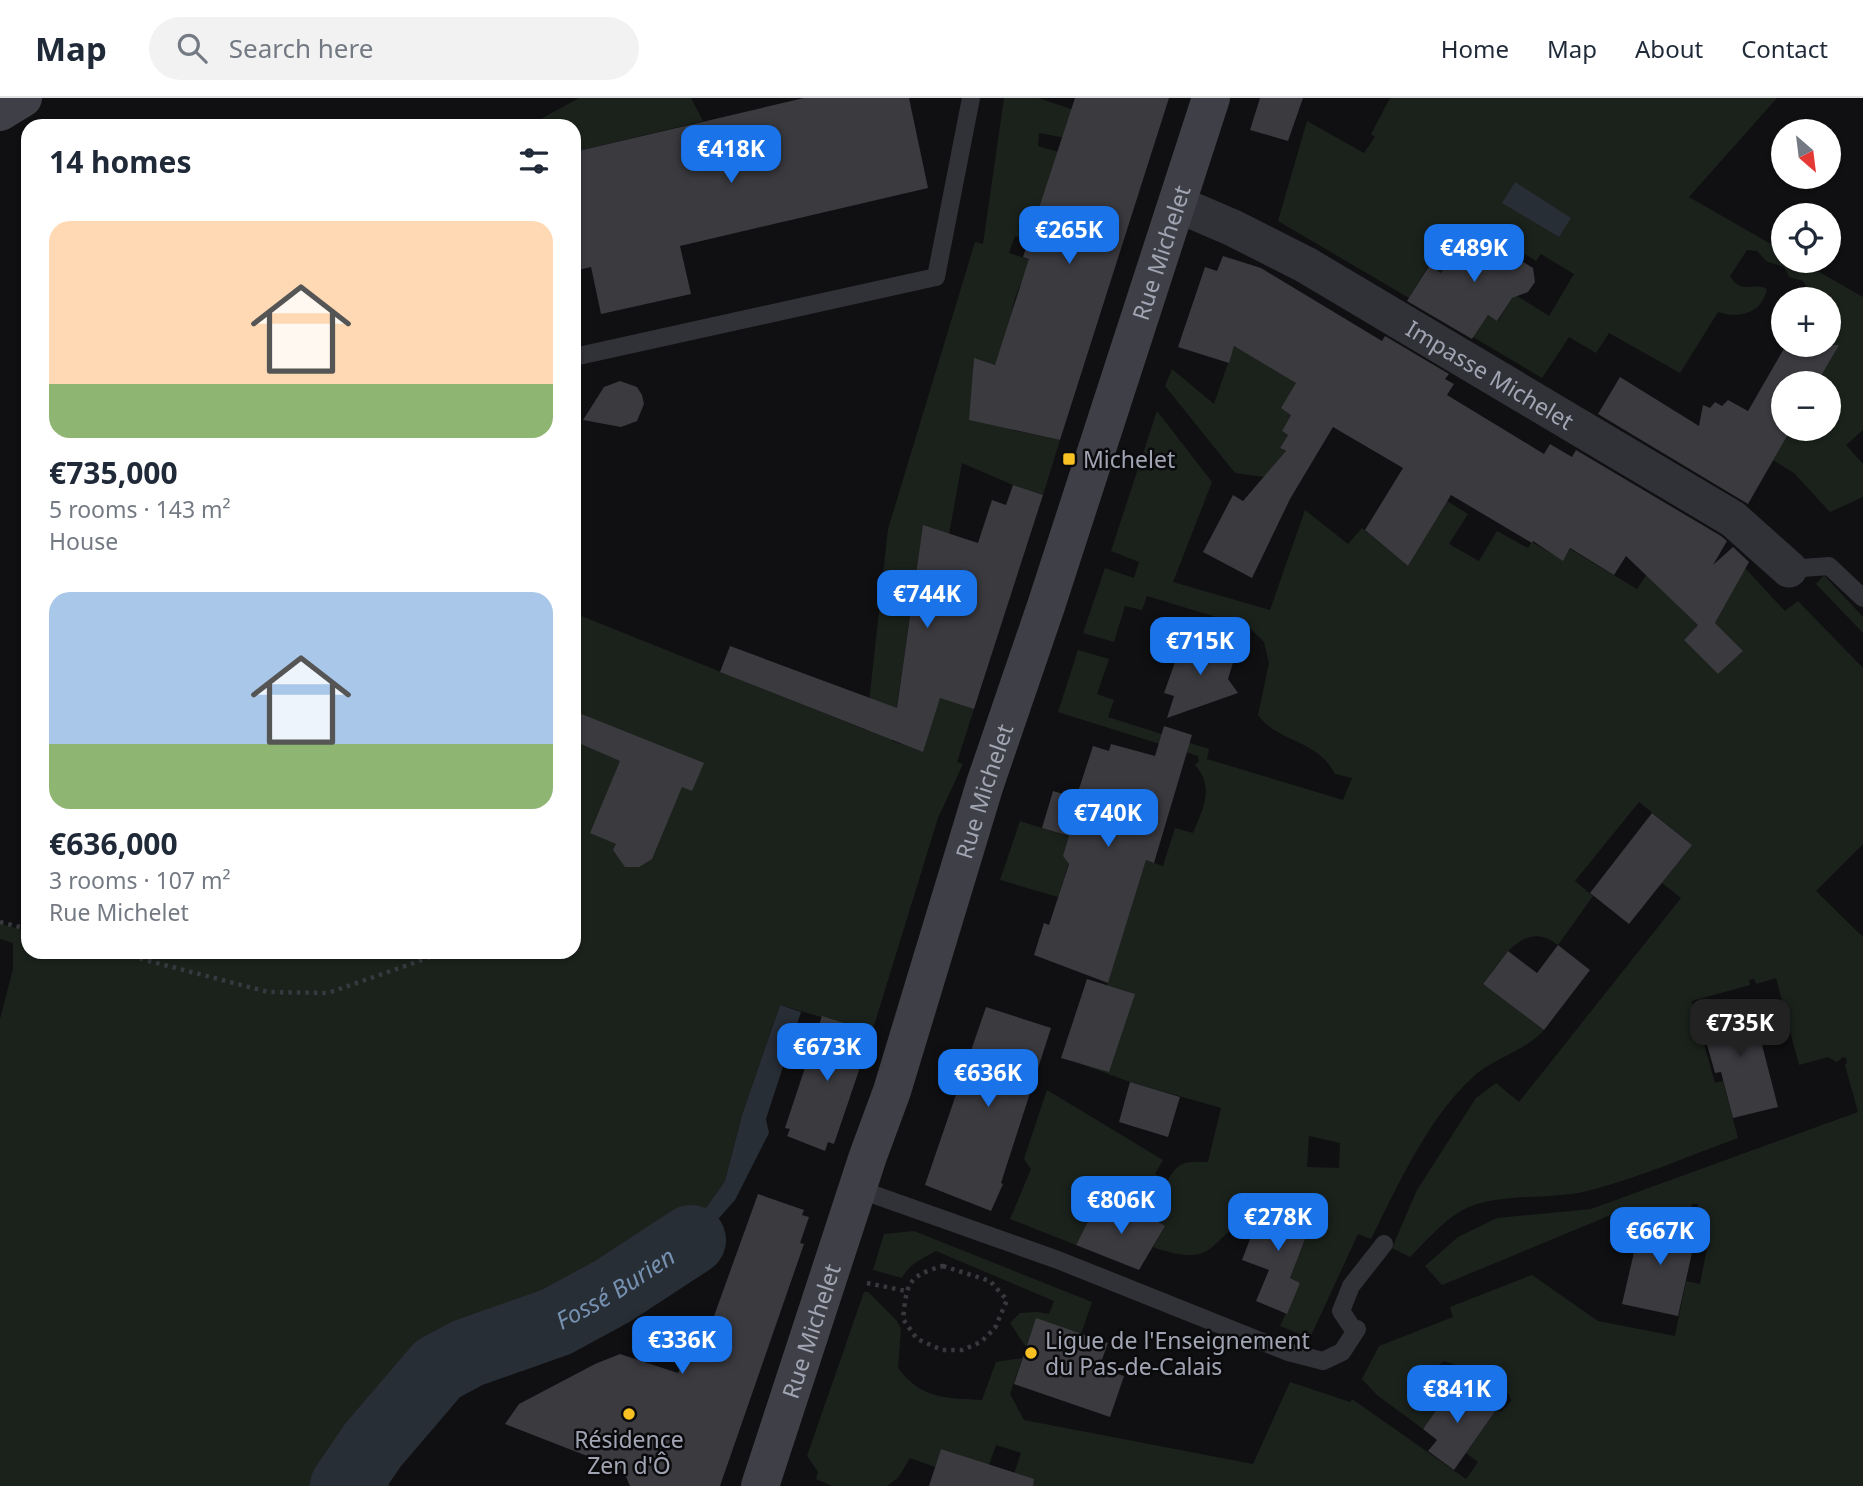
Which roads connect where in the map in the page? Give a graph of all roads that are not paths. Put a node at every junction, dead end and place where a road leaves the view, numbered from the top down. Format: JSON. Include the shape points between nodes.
{"nodes":[{"id":1,"x":23,"y":98,"type":"edge"},
{"id":2,"x":971,"y":98,"type":"edge"},
{"id":3,"x":1211,"y":98,"type":"edge"},
{"id":4,"x":0,"y":112,"type":"edge"},
{"id":5,"x":1177,"y":204,"type":"junction"},
{"id":6,"x":581,"y":354,"type":"edge"},
{"id":7,"x":1789,"y":569,"type":"joint"},
{"id":8,"x":1863,"y":598,"type":"edge"},
{"id":9,"x":858,"y":1189,"type":"junction"},
{"id":10,"x":1384,"y":1244,"type":"dead end"},
{"id":11,"x":760,"y":1486,"type":"edge"}],
"edges":[{"from":1,"to":4,"type":"main road"},
{"from":2,"to":6,"type":"lane","via":[[936,277]]},
{"from":3,"to":5,"type":"main road","name":"Rue Michelet"},
{"from":5,"to":7,"type":"street","name":"Impasse Michelet","via":[[1306,265],[1733,519]]},
{"from":5,"to":9,"type":"main road","name":"Rue Michelet","via":[[985,784]]},
{"from":7,"to":8,"type":"lane","via":[[1829,566]]},
{"from":9,"to":10,"type":"lane","via":[[1323,1362],[1342,1352],[1356,1330],[1341,1311],[1351,1286]]},
{"from":9,"to":11,"type":"main road","name":"Rue Michelet"}]}
